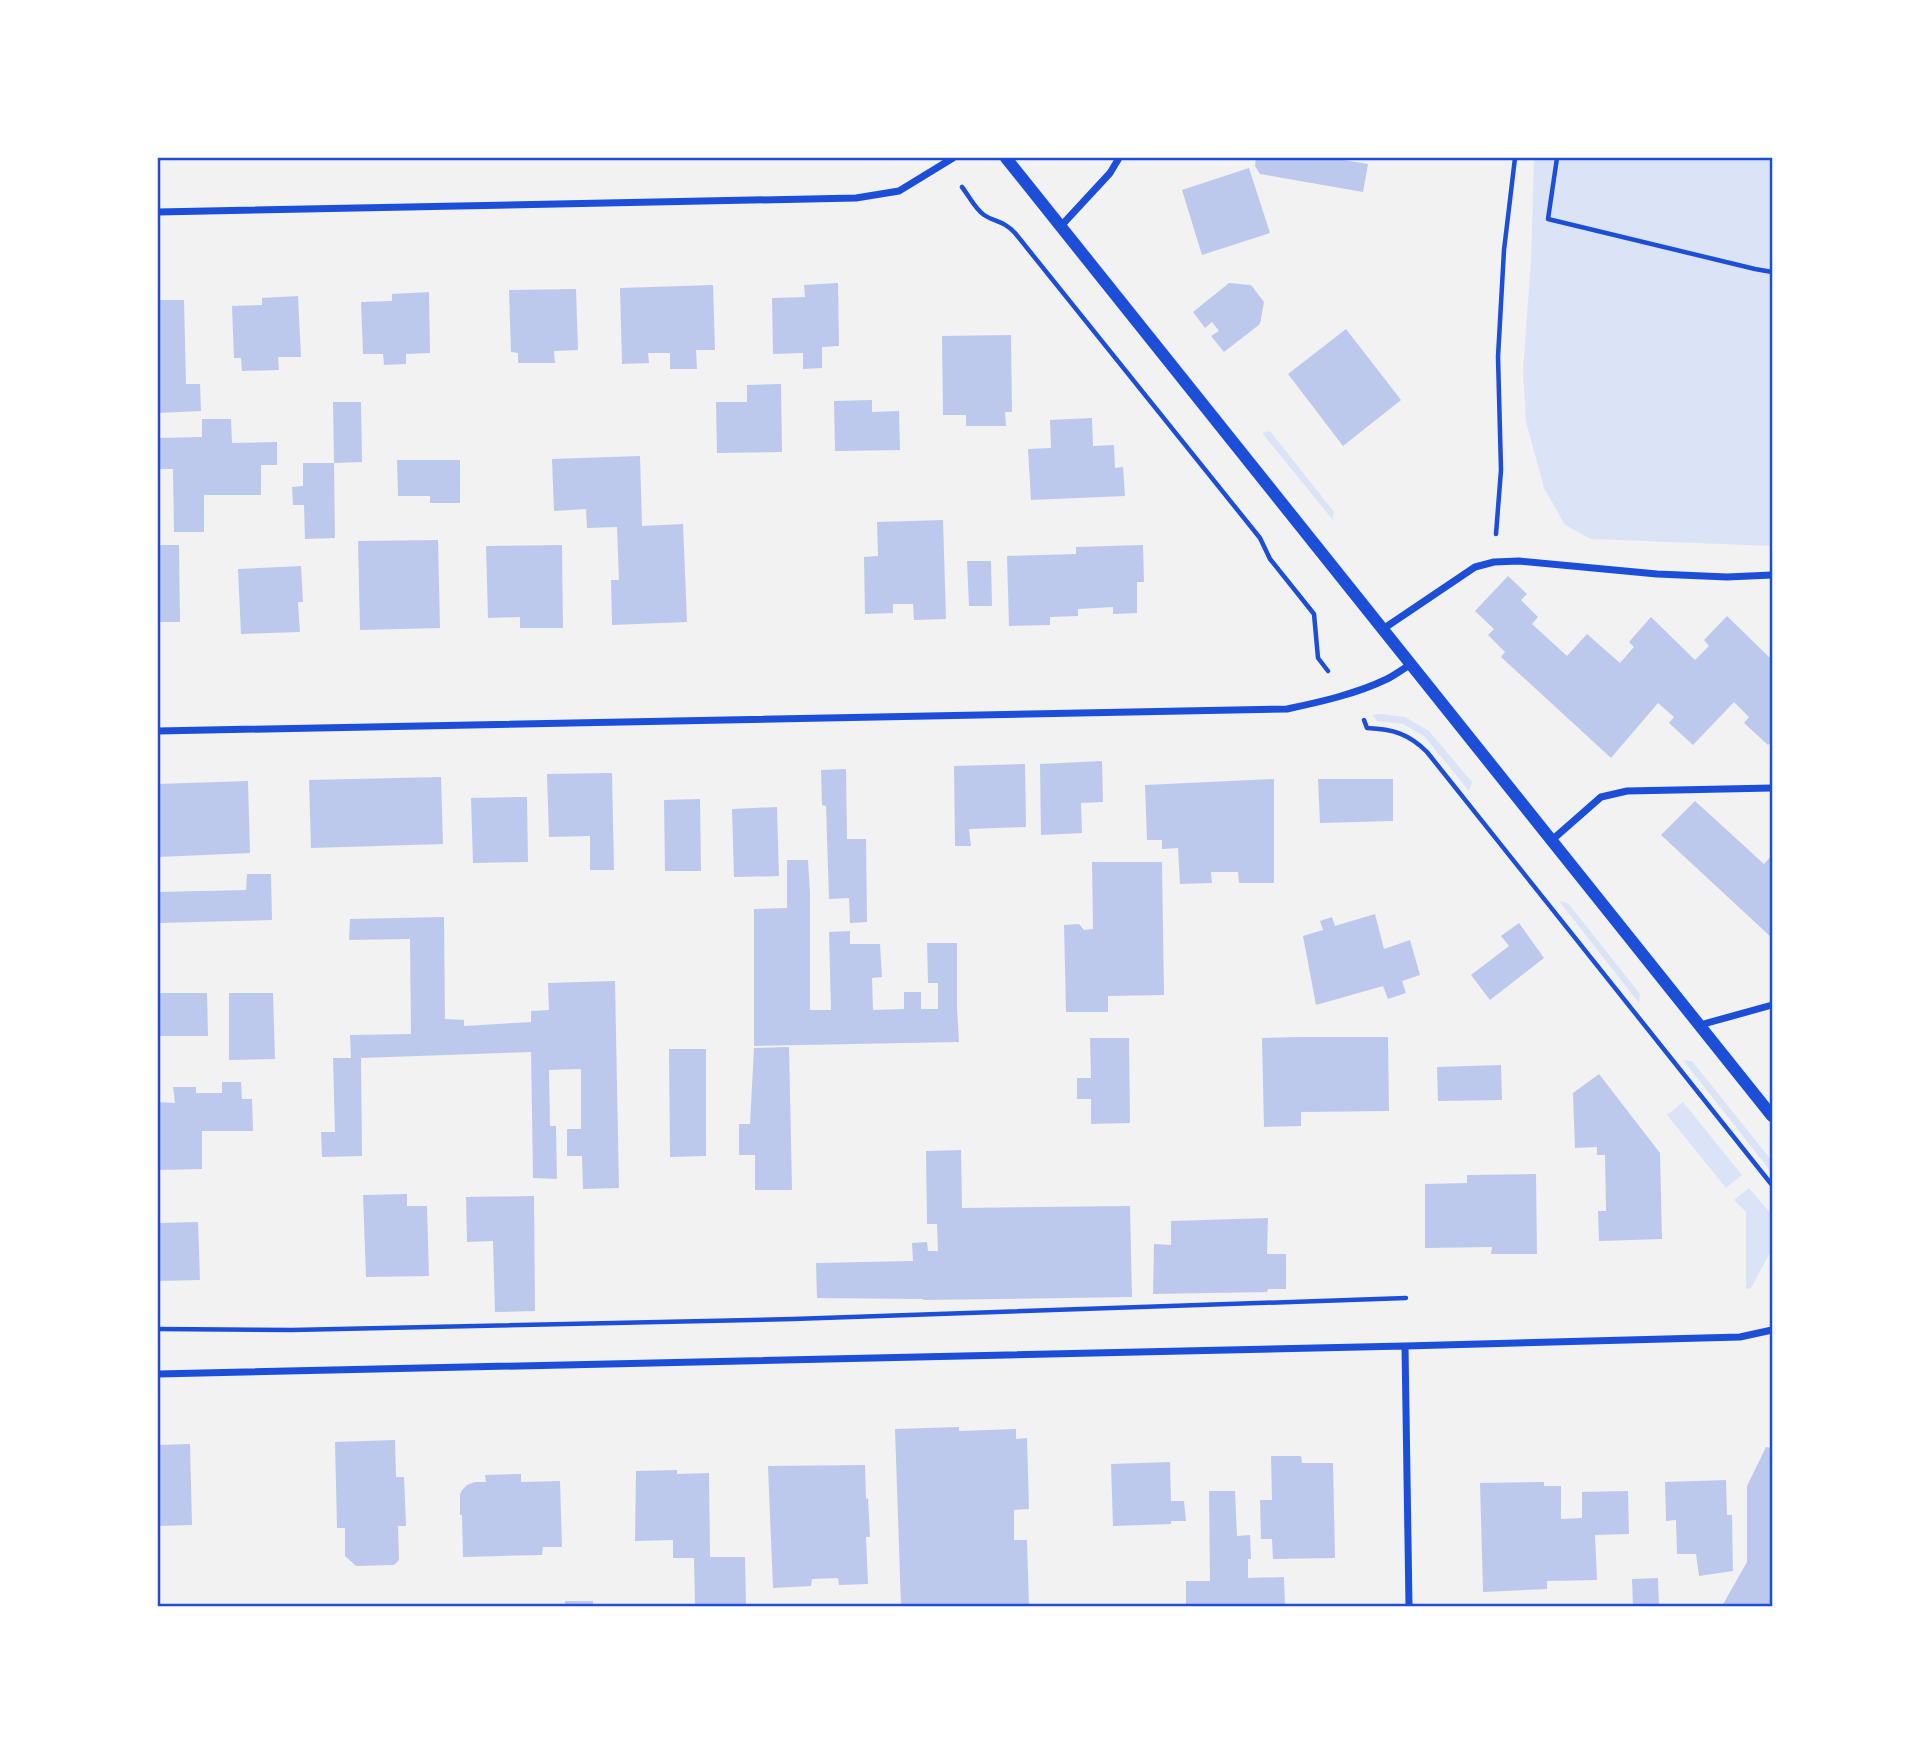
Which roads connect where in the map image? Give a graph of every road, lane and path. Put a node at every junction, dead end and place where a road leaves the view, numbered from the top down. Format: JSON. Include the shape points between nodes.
{"nodes":[{"id":1,"x":953,"y":158,"type":"edge"},
{"id":2,"x":1006,"y":158,"type":"edge"},
{"id":3,"x":1119,"y":158,"type":"edge"},
{"id":4,"x":1515,"y":158,"type":"edge"},
{"id":5,"x":1557,"y":158,"type":"edge"},
{"id":6,"x":158,"y":212,"type":"edge"},
{"id":7,"x":1061,"y":226,"type":"junction"},
{"id":8,"x":1773,"y":272,"type":"edge"},
{"id":9,"x":1494,"y":562,"type":"junction"},
{"id":10,"x":1773,"y":575,"type":"edge"},
{"id":11,"x":1383,"y":629,"type":"junction"},
{"id":12,"x":1411,"y":664,"type":"junction"},
{"id":13,"x":158,"y":731,"type":"edge"},
{"id":14,"x":1773,"y":788,"type":"edge"},
{"id":15,"x":1552,"y":840,"type":"junction"},
{"id":16,"x":1773,"y":1005,"type":"edge"},
{"id":17,"x":1700,"y":1025,"type":"junction"},
{"id":18,"x":1773,"y":1116,"type":"edge"},
{"id":19,"x":1406,"y":1298,"type":"dead end"},
{"id":20,"x":158,"y":1329,"type":"edge"},
{"id":21,"x":1773,"y":1331,"type":"edge"},
{"id":22,"x":1405,"y":1346,"type":"junction"},
{"id":23,"x":158,"y":1374,"type":"edge"},
{"id":24,"x":1409,"y":1606,"type":"edge"}],
"edges":[{"from":1,"to":6,"type":"street","via":[[899,191],[856,198]]},
{"from":2,"to":7,"type":"street"},
{"from":3,"to":7,"type":"street"},
{"from":4,"to":9,"type":"path","via":[[1498,357],[1501,470]]},
{"from":5,"to":8,"type":"path","via":[[1548,219]]},
{"from":7,"to":11,"type":"street"},
{"from":9,"to":10,"type":"street","via":[[1657,574]]},
{"from":9,"to":11,"type":"street","via":[[1475,567]]},
{"from":11,"to":12,"type":"street"},
{"from":12,"to":13,"type":"street","via":[[1355,691],[1287,709]]},
{"from":12,"to":15,"type":"street"},
{"from":14,"to":15,"type":"street","via":[[1627,791],[1601,797]]},
{"from":15,"to":17,"type":"street"},
{"from":16,"to":17,"type":"street"},
{"from":17,"to":18,"type":"street"},
{"from":19,"to":20,"type":"path","via":[[793,1319]]},
{"from":21,"to":22,"type":"street","via":[[1740,1336]]},
{"from":22,"to":23,"type":"street"},
{"from":22,"to":24,"type":"street"}]}
